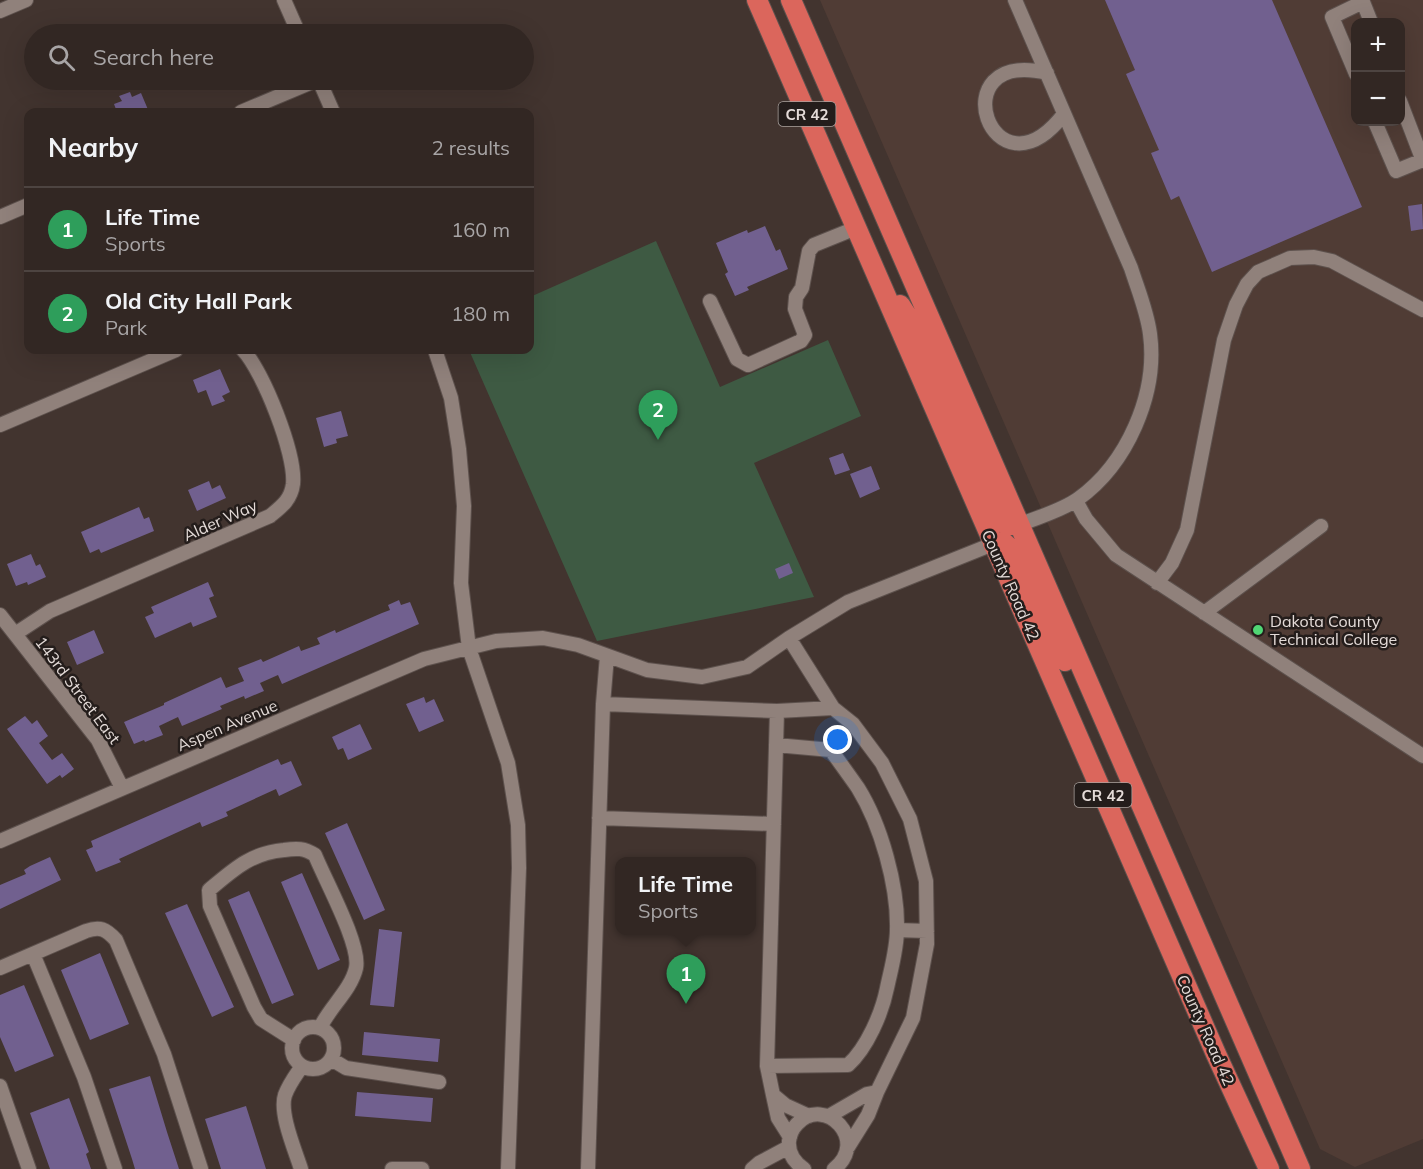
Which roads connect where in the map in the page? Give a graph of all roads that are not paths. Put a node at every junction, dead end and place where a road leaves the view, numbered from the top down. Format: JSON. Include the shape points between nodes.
{"nodes":[{"id":1,"x":26,"y":0,"type":"edge"},
{"id":2,"x":284,"y":0,"type":"edge"},
{"id":3,"x":757,"y":0,"type":"edge"},
{"id":4,"x":783,"y":0,"type":"edge"},
{"id":5,"x":791,"y":0,"type":"edge"},
{"id":6,"x":1015,"y":0,"type":"edge"},
{"id":7,"x":1364,"y":1,"type":"edge"},
{"id":8,"x":0,"y":11,"type":"edge"},
{"id":9,"x":1370,"y":18,"type":"edge"},
{"id":10,"x":295,"y":24,"type":"edge"},
{"id":11,"x":805,"y":32,"type":"junction"},
{"id":12,"x":1355,"y":72,"type":"edge"},
{"id":13,"x":1047,"y":73,"type":"junction"},
{"id":14,"x":294,"y":90,"type":"edge"},
{"id":15,"x":323,"y":90,"type":"edge"},
{"id":16,"x":251,"y":108,"type":"edge"},
{"id":17,"x":331,"y":108,"type":"edge"},
{"id":18,"x":1405,"y":110,"type":"edge"},
{"id":19,"x":1064,"y":114,"type":"junction"},
{"id":20,"x":1377,"y":126,"type":"edge"},
{"id":21,"x":1420,"y":144,"type":"edge"},
{"id":22,"x":1423,"y":160,"type":"edge"},
{"id":23,"x":24,"y":207,"type":"edge"},
{"id":24,"x":0,"y":217,"type":"edge"},
{"id":25,"x":856,"y":228,"type":"junction"},
{"id":26,"x":875,"y":271,"type":"junction"},
{"id":27,"x":710,"y":301,"type":"dead end"},
{"id":28,"x":1423,"y":310,"type":"edge"},
{"id":29,"x":167,"y":354,"type":"edge"},
{"id":30,"x":247,"y":354,"type":"edge"},
{"id":31,"x":436,"y":354,"type":"edge"},
{"id":32,"x":0,"y":425,"type":"edge"},
{"id":33,"x":1076,"y":501,"type":"junction"},
{"id":34,"x":1019,"y":525,"type":"junction"},
{"id":35,"x":1321,"y":526,"type":"dead end"},
{"id":36,"x":993,"y":544,"type":"junction"},
{"id":37,"x":1157,"y":583,"type":"junction"},
{"id":38,"x":1204,"y":613,"type":"junction"},
{"id":39,"x":0,"y":615,"type":"edge"},
{"id":40,"x":15,"y":634,"type":"junction"},
{"id":41,"x":789,"y":638,"type":"junction"},
{"id":42,"x":469,"y":648,"type":"junction"},
{"id":43,"x":607,"y":656,"type":"junction"},
{"id":44,"x":603,"y":704,"type":"junction"},
{"id":45,"x":833,"y":708,"type":"junction"},
{"id":46,"x":777,"y":711,"type":"junction"},
{"id":47,"x":776,"y":745,"type":"junction"},
{"id":48,"x":1423,"y":756,"type":"edge"},
{"id":49,"x":1131,"y":781,"type":"junction"},
{"id":50,"x":122,"y":788,"type":"junction"},
{"id":51,"x":599,"y":819,"type":"junction"},
{"id":52,"x":774,"y":824,"type":"junction"},
{"id":53,"x":0,"y":841,"type":"edge"},
{"id":54,"x":897,"y":930,"type":"junction"},
{"id":55,"x":927,"y":931,"type":"junction"},
{"id":56,"x":33,"y":954,"type":"junction"},
{"id":57,"x":0,"y":968,"type":"edge"},
{"id":58,"x":320,"y":1028,"type":"junction"},
{"id":59,"x":294,"y":1040,"type":"junction"},
{"id":60,"x":331,"y":1059,"type":"junction"},
{"id":61,"x":302,"y":1066,"type":"junction"},
{"id":62,"x":767,"y":1066,"type":"junction"},
{"id":63,"x":439,"y":1082,"type":"dead end"},
{"id":64,"x":0,"y":1086,"type":"edge"},
{"id":65,"x":877,"y":1092,"type":"junction"},
{"id":66,"x":773,"y":1095,"type":"junction"},
{"id":67,"x":809,"y":1116,"type":"junction"},
{"id":68,"x":828,"y":1116,"type":"junction"},
{"id":69,"x":789,"y":1142,"type":"junction"},
{"id":70,"x":846,"y":1157,"type":"edge"},
{"id":71,"x":29,"y":1169,"type":"edge"},
{"id":72,"x":115,"y":1169,"type":"edge"},
{"id":73,"x":201,"y":1169,"type":"edge"},
{"id":74,"x":301,"y":1169,"type":"edge"},
{"id":75,"x":396,"y":1169,"type":"edge"},
{"id":76,"x":422,"y":1169,"type":"edge"},
{"id":77,"x":508,"y":1169,"type":"edge"},
{"id":78,"x":588,"y":1169,"type":"edge"},
{"id":79,"x":752,"y":1169,"type":"edge"},
{"id":80,"x":804,"y":1169,"type":"edge"},
{"id":81,"x":834,"y":1169,"type":"edge"},
{"id":82,"x":1269,"y":1169,"type":"edge"},
{"id":83,"x":1300,"y":1169,"type":"edge"}],
"edges":[{"from":1,"to":8,"type":"street"},
{"from":2,"to":10,"type":"street"},
{"from":3,"to":25,"type":"highway","name":"County Road 42","number":"CR 42"},
{"from":4,"to":11,"type":"highway"},
{"from":5,"to":11,"type":"highway","name":"County Road 42","number":"CR 42"},
{"from":6,"to":13,"type":"street"},
{"from":7,"to":9,"type":"street"},
{"from":7,"to":12,"type":"street","via":[[1332,17]]},
{"from":11,"to":34,"type":"highway","name":"County Road 42","number":"CR 42"},
{"from":13,"to":19,"type":"street"},
{"from":13,"to":19,"type":"street","via":[[1026,69],[999,77],[984,101],[988,122],[1001,138],[1023,144],[1046,134]]},
{"from":14,"to":16,"type":"street"},
{"from":15,"to":17,"type":"street"},
{"from":18,"to":21,"type":"street"},
{"from":19,"to":33,"type":"street","via":[[1131,268],[1150,337],[1146,393],[1125,447],[1098,483]]},
{"from":20,"to":22,"type":"street","via":[[1396,171]]},
{"from":21,"to":22,"type":"street"},
{"from":23,"to":24,"type":"street"},
{"from":25,"to":26,"type":"highway","name":"County Road 42","number":"CR 42"},
{"from":25,"to":27,"type":"street","via":[[814,245],[809,251],[802,288],[796,297],[795,309],[805,335],[801,341],[748,365],[738,359]]},
{"from":26,"to":34,"type":"highway","via":[[919,334],[1000,516],[1007,525]]},
{"from":26,"to":36,"type":"highway","name":"County Road 42","number":"CR 42"},
{"from":28,"to":37,"type":"street","via":[[1332,261],[1290,258],[1258,272],[1236,305],[1224,340],[1186,530],[1172,563]]},
{"from":29,"to":32,"type":"street"},
{"from":30,"to":40,"type":"street","name":"Alder Way","via":[[281,424],[290,457],[293,483],[287,503],[270,516],[50,611]]},
{"from":31,"to":42,"type":"street","via":[[451,398],[459,449],[464,506],[461,583]]},
{"from":33,"to":34,"type":"street"},
{"from":33,"to":37,"type":"street","via":[[1116,555]]},
{"from":34,"to":49,"type":"highway","name":"County Road 42","number":"CR 42"},
{"from":35,"to":38,"type":"street"},
{"from":36,"to":41,"type":"street","name":"Aspen Avenue","via":[[848,602]]},
{"from":36,"to":49,"type":"highway","via":[[1003,542],[1013,551],[1090,719],[1105,748]]},
{"from":36,"to":82,"type":"highway","name":"County Road 42","number":"CR 42"},
{"from":37,"to":38,"type":"street"},
{"from":38,"to":48,"type":"street"},
{"from":39,"to":40,"type":"street","name":"143rd Street East"},
{"from":40,"to":50,"type":"street","name":"143rd Street East","via":[[98,740]]},
{"from":41,"to":43,"type":"street","name":"Aspen Avenue","via":[[747,667],[702,677],[647,670]]},
{"from":41,"to":45,"type":"street"},
{"from":42,"to":43,"type":"street","name":"Aspen Avenue","via":[[496,641],[543,638]]},
{"from":42,"to":50,"type":"street","name":"Aspen Avenue","via":[[424,659]]},
{"from":42,"to":77,"type":"street","via":[[508,764],[518,825]]},
{"from":43,"to":44,"type":"street"},
{"from":44,"to":46,"type":"street"},
{"from":44,"to":51,"type":"street"},
{"from":45,"to":46,"type":"street"},
{"from":45,"to":55,"type":"street","via":[[853,724],[882,763],[910,819],[926,881]]},
{"from":46,"to":47,"type":"street"},
{"from":47,"to":52,"type":"street"},
{"from":47,"to":54,"type":"street","via":[[831,750],[859,790],[890,868]]},
{"from":49,"to":83,"type":"highway","name":"County Road 42","number":"CR 42"},
{"from":50,"to":53,"type":"street","name":"Aspen Avenue"},
{"from":51,"to":52,"type":"street"},
{"from":51,"to":78,"type":"street"},
{"from":52,"to":62,"type":"street"},
{"from":54,"to":55,"type":"street"},
{"from":54,"to":62,"type":"street","via":[[883,1008],[856,1057],[848,1065]]},
{"from":55,"to":65,"type":"street","via":[[913,1018]]},
{"from":56,"to":57,"type":"street"},
{"from":56,"to":72,"type":"street","via":[[84,1077]]},
{"from":56,"to":73,"type":"street","via":[[96,928],[107,930],[116,940],[164,1054]]},
{"from":58,"to":59,"type":"street","via":[[304,1028]]},
{"from":58,"to":59,"type":"street","via":[[350,983],[356,968],[355,949],[315,855],[304,848],[252,857],[209,890],[210,906],[254,1008],[261,1019]]},
{"from":58,"to":60,"type":"street","via":[[333,1041]]},
{"from":59,"to":61,"type":"street","via":[[293,1054]]},
{"from":60,"to":61,"type":"street","via":[[323,1067]]},
{"from":60,"to":63,"type":"street","via":[[346,1068]]},
{"from":61,"to":74,"type":"street","via":[[284,1097],[284,1111]]},
{"from":62,"to":66,"type":"street"},
{"from":64,"to":71,"type":"street"},
{"from":65,"to":68,"type":"street"},
{"from":65,"to":70,"type":"street"},
{"from":66,"to":67,"type":"street"},
{"from":66,"to":69,"type":"street"},
{"from":67,"to":68,"type":"street"},
{"from":67,"to":69,"type":"street","via":[[800,1120]]},
{"from":68,"to":70,"type":"street","via":[[837,1121],[847,1137]]},
{"from":69,"to":79,"type":"street"},
{"from":69,"to":80,"type":"street","via":[[791,1156]]},
{"from":70,"to":81,"type":"street"},
{"from":75,"to":76,"type":"street"}]}
